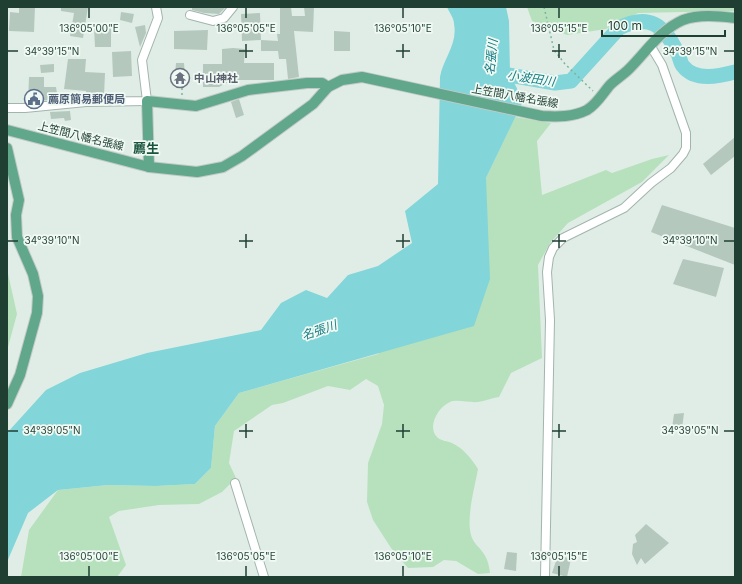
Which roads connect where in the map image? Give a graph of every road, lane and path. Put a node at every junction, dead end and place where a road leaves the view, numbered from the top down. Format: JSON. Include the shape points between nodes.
{"nodes":[{"id":1,"x":156,"y":7,"type":"edge"},
{"id":2,"x":233,"y":7,"type":"edge"},
{"id":3,"x":544,"y":7,"type":"edge"},
{"id":4,"x":190,"y":15,"type":"dead end"},
{"id":5,"x":735,"y":18,"type":"edge"},
{"id":6,"x":653,"y":42,"type":"junction"},
{"id":7,"x":328,"y":87,"type":"junction"},
{"id":8,"x":603,"y":93,"type":"junction"},
{"id":9,"x":147,"y":102,"type":"junction"},
{"id":10,"x":8,"y":109,"type":"edge"},
{"id":11,"x":7,"y":130,"type":"edge"},
{"id":12,"x":7,"y":148,"type":"edge"},
{"id":13,"x":149,"y":166,"type":"junction"},
{"id":14,"x":7,"y":404,"type":"edge"},
{"id":15,"x":235,"y":483,"type":"dead end"},
{"id":16,"x":264,"y":577,"type":"edge"},
{"id":17,"x":544,"y":577,"type":"edge"}],
"edges":[{"from":1,"to":9,"type":"street","via":[[158,18],[142,60]]},
{"from":2,"to":4,"type":"street","via":[[224,18],[213,21]]},
{"from":3,"to":8,"type":"path","via":[[554,50],[585,84],[592,90]]},
{"from":5,"to":6,"type":"main road","name":"上笠間八幡名張線","via":[[696,17],[685,20]]},
{"from":6,"to":8,"type":"main road","name":"上笠間八幡名張線"},
{"from":6,"to":17,"type":"street","via":[[686,133],[683,154],[671,168],[624,208],[563,238],[553,248],[547,265],[550,320]]},
{"from":7,"to":8,"type":"main road","name":"上笠間八幡名張線","via":[[342,80],[362,77],[542,116],[563,117],[587,110]]},
{"from":7,"to":9,"type":"main road","via":[[322,83],[307,83],[248,90],[196,106]]},
{"from":7,"to":13,"type":"main road","name":"上笠間八幡名張線","via":[[314,104],[223,167],[197,172]]},
{"from":9,"to":10,"type":"street","via":[[86,102]]},
{"from":9,"to":13,"type":"main road"},
{"from":11,"to":13,"type":"main road","name":"上笠間八幡名張線"},
{"from":12,"to":14,"type":"main road","via":[[19,200],[16,215],[17,237],[33,274],[38,296],[37,313],[20,375]]},
{"from":15,"to":16,"type":"street"}]}
